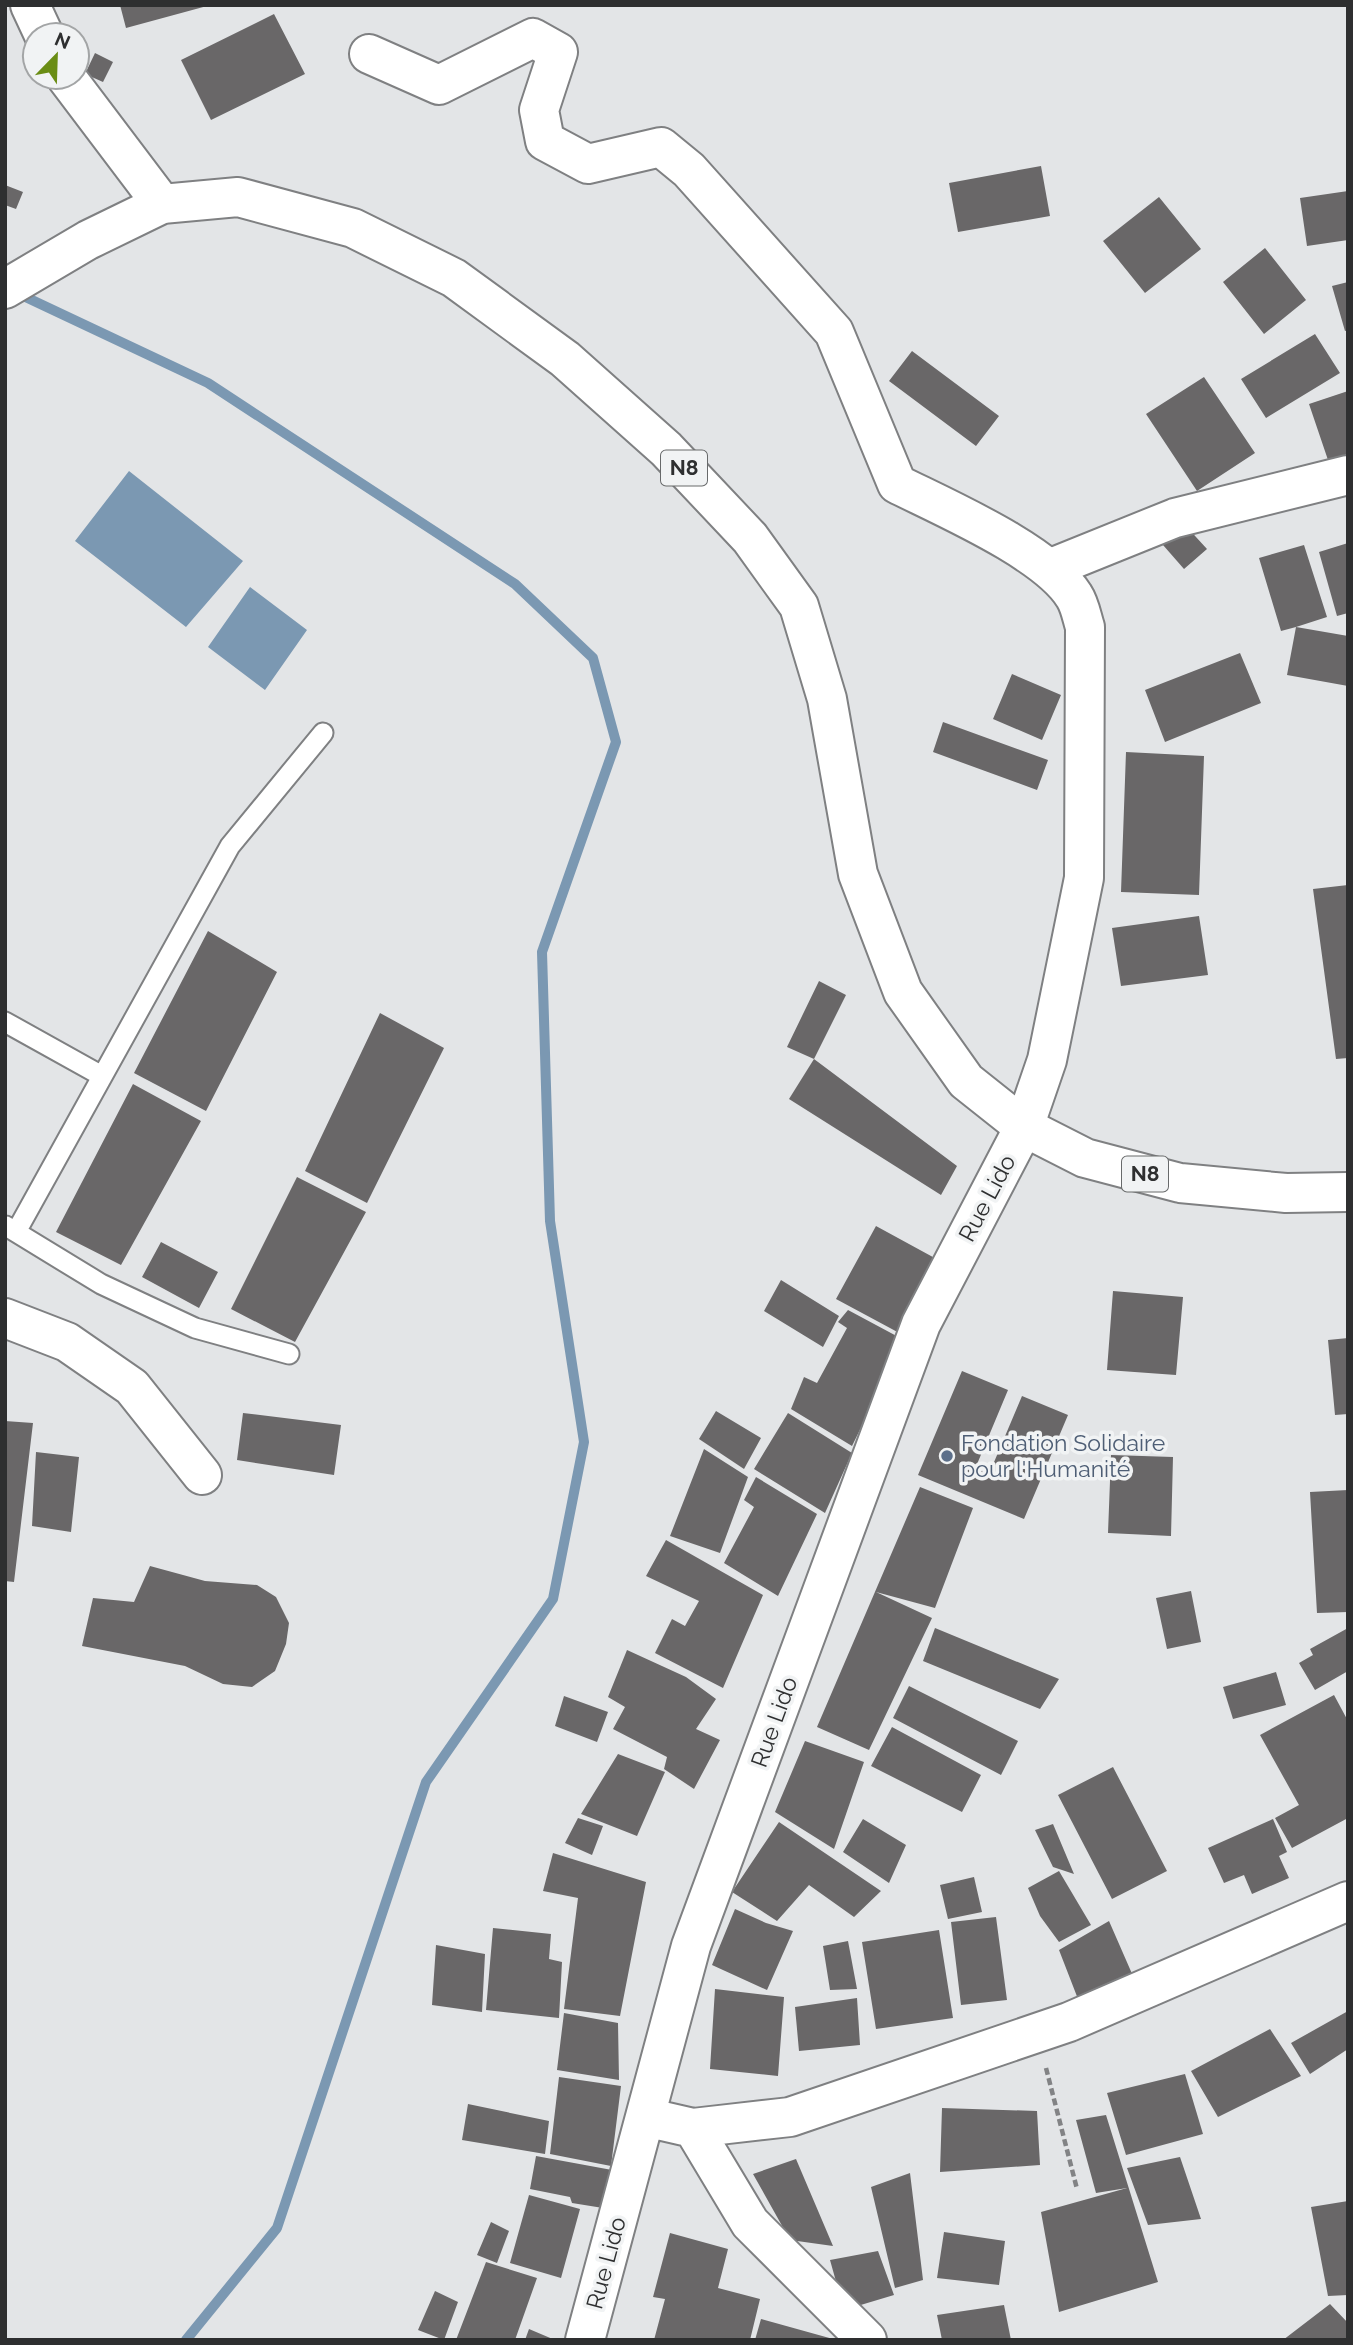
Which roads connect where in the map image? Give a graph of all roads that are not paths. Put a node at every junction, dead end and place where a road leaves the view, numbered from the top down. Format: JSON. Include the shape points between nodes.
{"nodes":[{"id":1,"x":30,"y":5,"type":"edge"},
{"id":2,"x":37,"y":21,"type":"edge"},
{"id":3,"x":369,"y":54,"type":"dead end"},
{"id":4,"x":77,"y":91,"type":"edge"},
{"id":5,"x":162,"y":204,"type":"junction"},
{"id":6,"x":5,"y":289,"type":"edge"},
{"id":7,"x":1348,"y":475,"type":"edge"},
{"id":8,"x":1051,"y":568,"type":"junction"},
{"id":9,"x":323,"y":733,"type":"dead end"},
{"id":10,"x":5,"y":1022,"type":"edge"},
{"id":11,"x":102,"y":1076,"type":"junction"},
{"id":12,"x":1024,"y":1127,"type":"junction"},
{"id":13,"x":1348,"y":1192,"type":"edge"},
{"id":14,"x":10,"y":1229,"type":"edge"},
{"id":15,"x":5,"y":1318,"type":"edge"},
{"id":16,"x":289,"y":1354,"type":"dead end"},
{"id":17,"x":202,"y":1475,"type":"dead end"},
{"id":18,"x":1348,"y":1901,"type":"edge"},
{"id":19,"x":645,"y":2117,"type":"junction"},
{"id":20,"x":693,"y":2128,"type":"junction"},
{"id":21,"x":585,"y":2340,"type":"edge"},
{"id":22,"x":867,"y":2340,"type":"edge"}],
"edges":[{"from":1,"to":2,"type":"main road"},
{"from":3,"to":8,"type":"main road","name":"Rue Lido","via":[[439,85],[533,38],[558,52],[539,110],[545,141],[587,164],[661,147],[689,170],[834,332],[897,484]]},
{"from":4,"to":5,"type":"main road"},
{"from":5,"to":6,"type":"main road","number":"N8","via":[[88,240]]},
{"from":5,"to":12,"type":"main road","number":"N8","via":[[238,197],[353,228],[454,278],[565,359],[666,449],[750,538],[799,606],[827,699],[858,874],[903,992],[966,1081]]},
{"from":7,"to":8,"type":"main road","via":[[1175,518]]},
{"from":8,"to":12,"type":"main road","name":"Rue Lido","via":[[1075,597],[1085,627],[1084,878],[1047,1060]]},
{"from":9,"to":11,"type":"lane","via":[[230,846]]},
{"from":10,"to":11,"type":"lane"},
{"from":11,"to":14,"type":"lane"},
{"from":12,"to":13,"type":"main road","number":"N8","via":[[1085,1158],[1180,1183],[1286,1193]]},
{"from":12,"to":19,"type":"main road","name":"Rue Lido","via":[[921,1324],[691,1946]]},
{"from":14,"to":16,"type":"lane","via":[[101,1284],[195,1328]]},
{"from":15,"to":17,"type":"main road","via":[[67,1342],[132,1387]]},
{"from":18,"to":20,"type":"main road","via":[[1037,2033],[790,2117]]},
{"from":19,"to":20,"type":"main road"},
{"from":19,"to":21,"type":"main road","name":"Rue Lido"},
{"from":20,"to":22,"type":"main road","via":[[750,2223]]}]}
